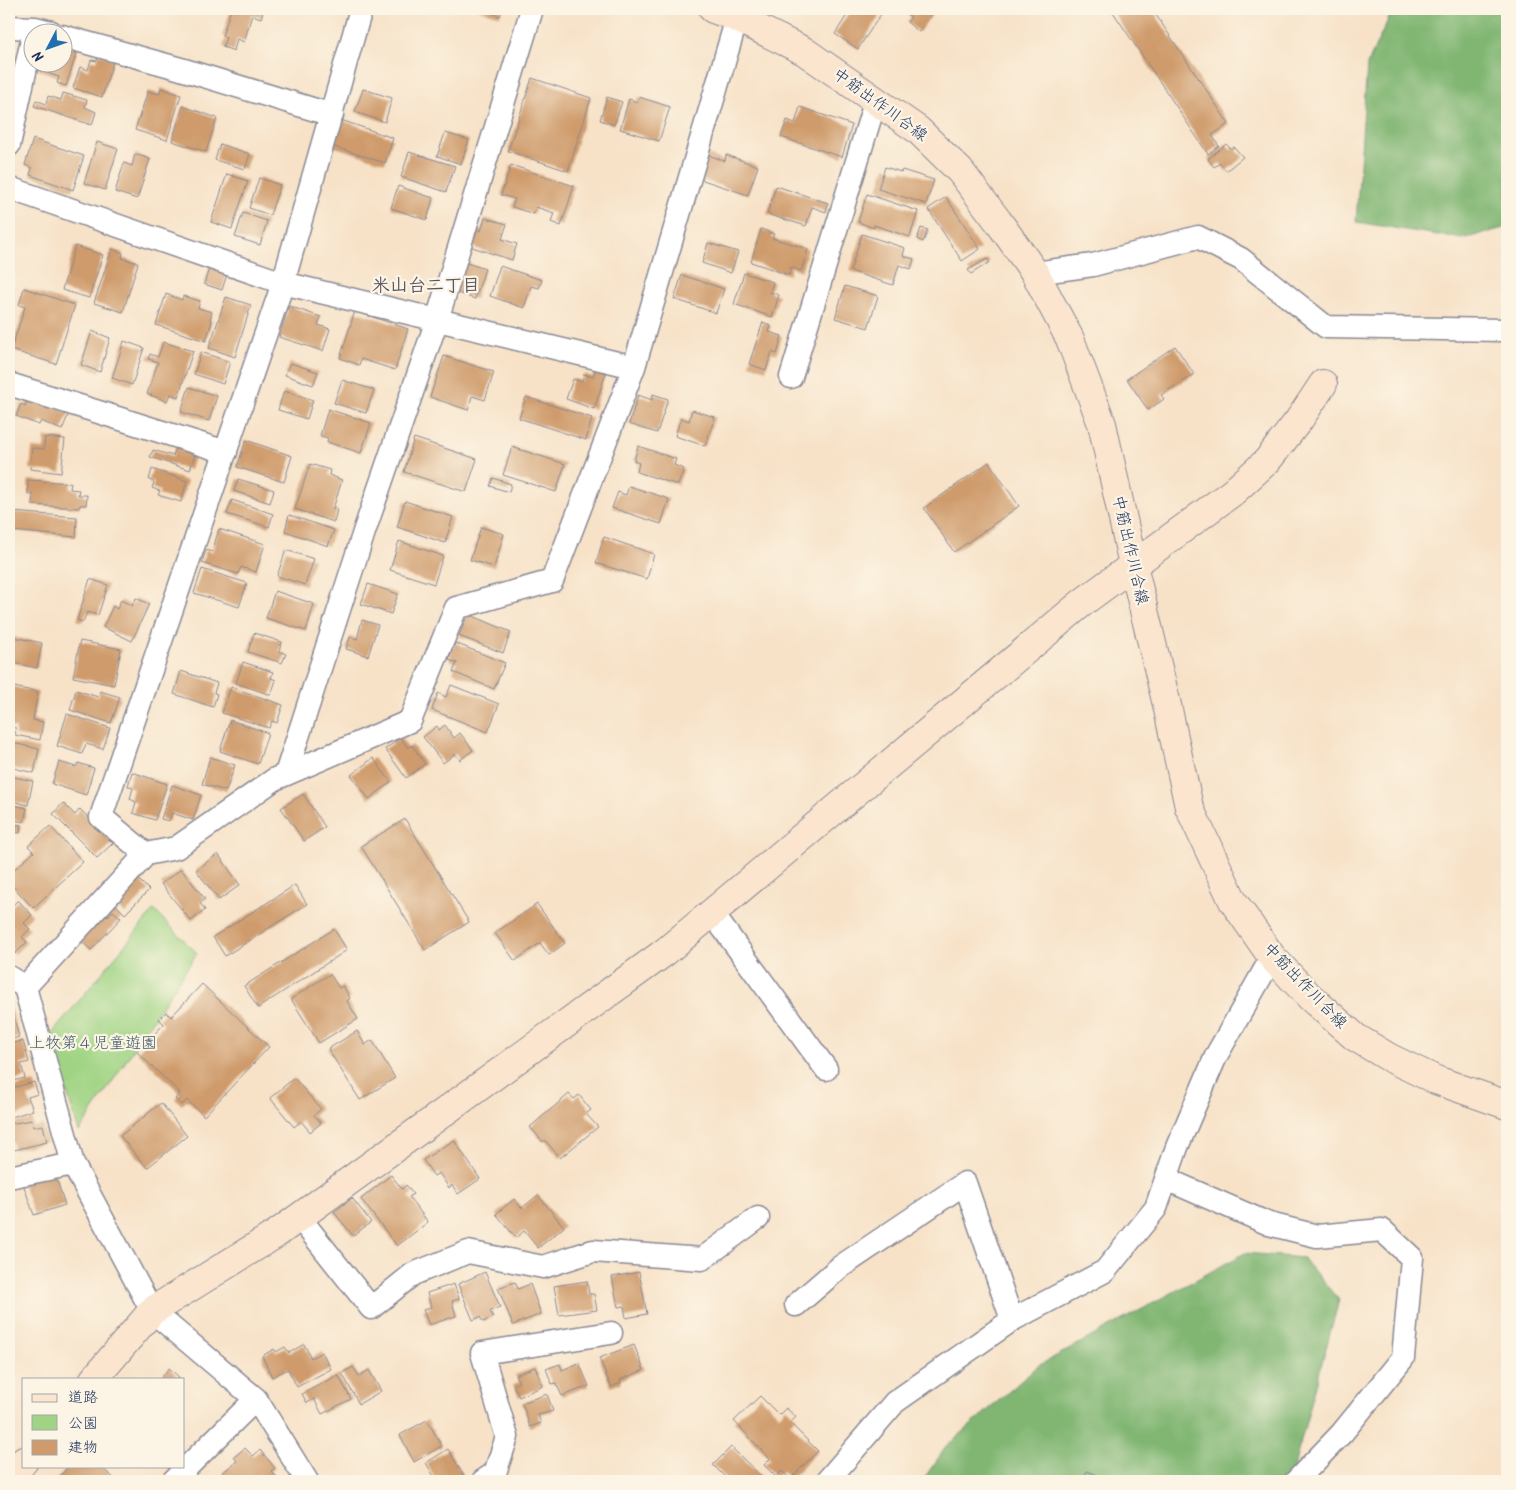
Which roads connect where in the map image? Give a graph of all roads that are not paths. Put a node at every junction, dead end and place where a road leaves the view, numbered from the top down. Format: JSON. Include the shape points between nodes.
{"nodes":[{"id":1,"x":361,"y":9,"type":"edge"},
{"id":2,"x":532,"y":9,"type":"edge"},
{"id":3,"x":725,"y":13,"type":"edge"},
{"id":4,"x":9,"y":27,"type":"edge"},
{"id":5,"x":22,"y":27,"type":"edge"},
{"id":6,"x":72,"y":39,"type":"edge"},
{"id":7,"x":27,"y":72,"type":"edge"},
{"id":8,"x":876,"y":99,"type":"junction"},
{"id":9,"x":332,"y":115,"type":"junction"},
{"id":10,"x":9,"y":145,"type":"edge"},
{"id":11,"x":9,"y":188,"type":"edge"},
{"id":12,"x":1035,"y":273,"type":"junction"},
{"id":13,"x":284,"y":283,"type":"junction"},
{"id":14,"x":437,"y":320,"type":"junction"},
{"id":15,"x":1507,"y":329,"type":"edge"},
{"id":16,"x":634,"y":367,"type":"junction"},
{"id":17,"x":791,"y":377,"type":"dead end"},
{"id":18,"x":9,"y":384,"type":"edge"},
{"id":19,"x":1323,"y":384,"type":"dead end"},
{"id":20,"x":226,"y":452,"type":"junction"},
{"id":21,"x":1133,"y":565,"type":"junction"},
{"id":22,"x":286,"y":774,"type":"junction"},
{"id":23,"x":146,"y":854,"type":"junction"},
{"id":24,"x":712,"y":913,"type":"junction"},
{"id":25,"x":1272,"y":957,"type":"junction"},
{"id":26,"x":17,"y":982,"type":"edge"},
{"id":27,"x":826,"y":1069,"type":"dead end"},
{"id":28,"x":1507,"y":1105,"type":"edge"},
{"id":29,"x":73,"y":1164,"type":"junction"},
{"id":30,"x":9,"y":1178,"type":"edge"},
{"id":31,"x":1166,"y":1179,"type":"junction"},
{"id":32,"x":299,"y":1217,"type":"junction"},
{"id":33,"x":758,"y":1218,"type":"dead end"},
{"id":34,"x":796,"y":1305,"type":"dead end"},
{"id":35,"x":152,"y":1312,"type":"junction"},
{"id":36,"x":1012,"y":1320,"type":"junction"},
{"id":37,"x":611,"y":1333,"type":"dead end"},
{"id":38,"x":95,"y":1378,"type":"edge"},
{"id":39,"x":256,"y":1399,"type":"junction"},
{"id":40,"x":22,"y":1464,"type":"edge"},
{"id":41,"x":9,"y":1479,"type":"edge"},
{"id":42,"x":172,"y":1481,"type":"edge"},
{"id":43,"x":308,"y":1481,"type":"edge"},
{"id":44,"x":484,"y":1481,"type":"edge"},
{"id":45,"x":827,"y":1481,"type":"edge"},
{"id":46,"x":1296,"y":1481,"type":"edge"}],
"edges":[{"from":1,"to":9,"type":"street"},
{"from":2,"to":14,"type":"street"},
{"from":3,"to":8,"type":"street","name":"中筋出作川合線","via":[[804,51]]},
{"from":3,"to":16,"type":"street"},
{"from":4,"to":5,"type":"street"},
{"from":6,"to":9,"type":"street"},
{"from":7,"to":10,"type":"street"},
{"from":8,"to":12,"type":"street","name":"中筋出作川合線","via":[[918,130],[960,171]]},
{"from":8,"to":17,"type":"street"},
{"from":9,"to":13,"type":"street"},
{"from":11,"to":13,"type":"street"},
{"from":12,"to":15,"type":"street","via":[[1093,265],[1198,237],[1241,259],[1326,327]]},
{"from":12,"to":21,"type":"street","name":"中筋出作川合線","via":[[1070,339],[1102,424]]},
{"from":13,"to":14,"type":"street"},
{"from":13,"to":20,"type":"street"},
{"from":14,"to":16,"type":"street"},
{"from":14,"to":22,"type":"street","via":[[365,528]]},
{"from":16,"to":22,"type":"street","via":[[552,581],[456,608],[410,721]]},
{"from":18,"to":20,"type":"street"},
{"from":19,"to":21,"type":"street","via":[[1267,461],[1233,492]]},
{"from":20,"to":23,"type":"street","via":[[101,817]]},
{"from":21,"to":24,"type":"street","via":[[1083,602]]},
{"from":21,"to":25,"type":"street","name":"中筋出作川合線","via":[[1189,807],[1233,901]]},
{"from":22,"to":23,"type":"street","via":[[274,779],[176,848]]},
{"from":23,"to":26,"type":"street"},
{"from":24,"to":27,"type":"street"},
{"from":24,"to":32,"type":"street","via":[[665,952]]},
{"from":25,"to":28,"type":"street","name":"中筋出作川合線","via":[[1355,1037],[1436,1080]]},
{"from":25,"to":31,"type":"street","via":[[1216,1056]]},
{"from":26,"to":29,"type":"street"},
{"from":29,"to":30,"type":"street"},
{"from":29,"to":35,"type":"street"},
{"from":31,"to":36,"type":"street","via":[[1156,1208],[1105,1271]]},
{"from":31,"to":46,"type":"street","via":[[1269,1224],[1309,1234],[1382,1230],[1412,1258],[1402,1358],[1342,1433]]},
{"from":32,"to":33,"type":"street","via":[[371,1308],[413,1274],[468,1252],[543,1267],[593,1251],[702,1259]]},
{"from":32,"to":35,"type":"street"},
{"from":34,"to":36,"type":"street","via":[[840,1267],[965,1183]]},
{"from":35,"to":38,"type":"street"},
{"from":35,"to":39,"type":"street"},
{"from":36,"to":45,"type":"street","via":[[895,1402]]},
{"from":37,"to":44,"type":"street","via":[[482,1353],[507,1437],[495,1473]]},
{"from":39,"to":42,"type":"street"},
{"from":39,"to":43,"type":"street"},
{"from":40,"to":41,"type":"street"}]}
